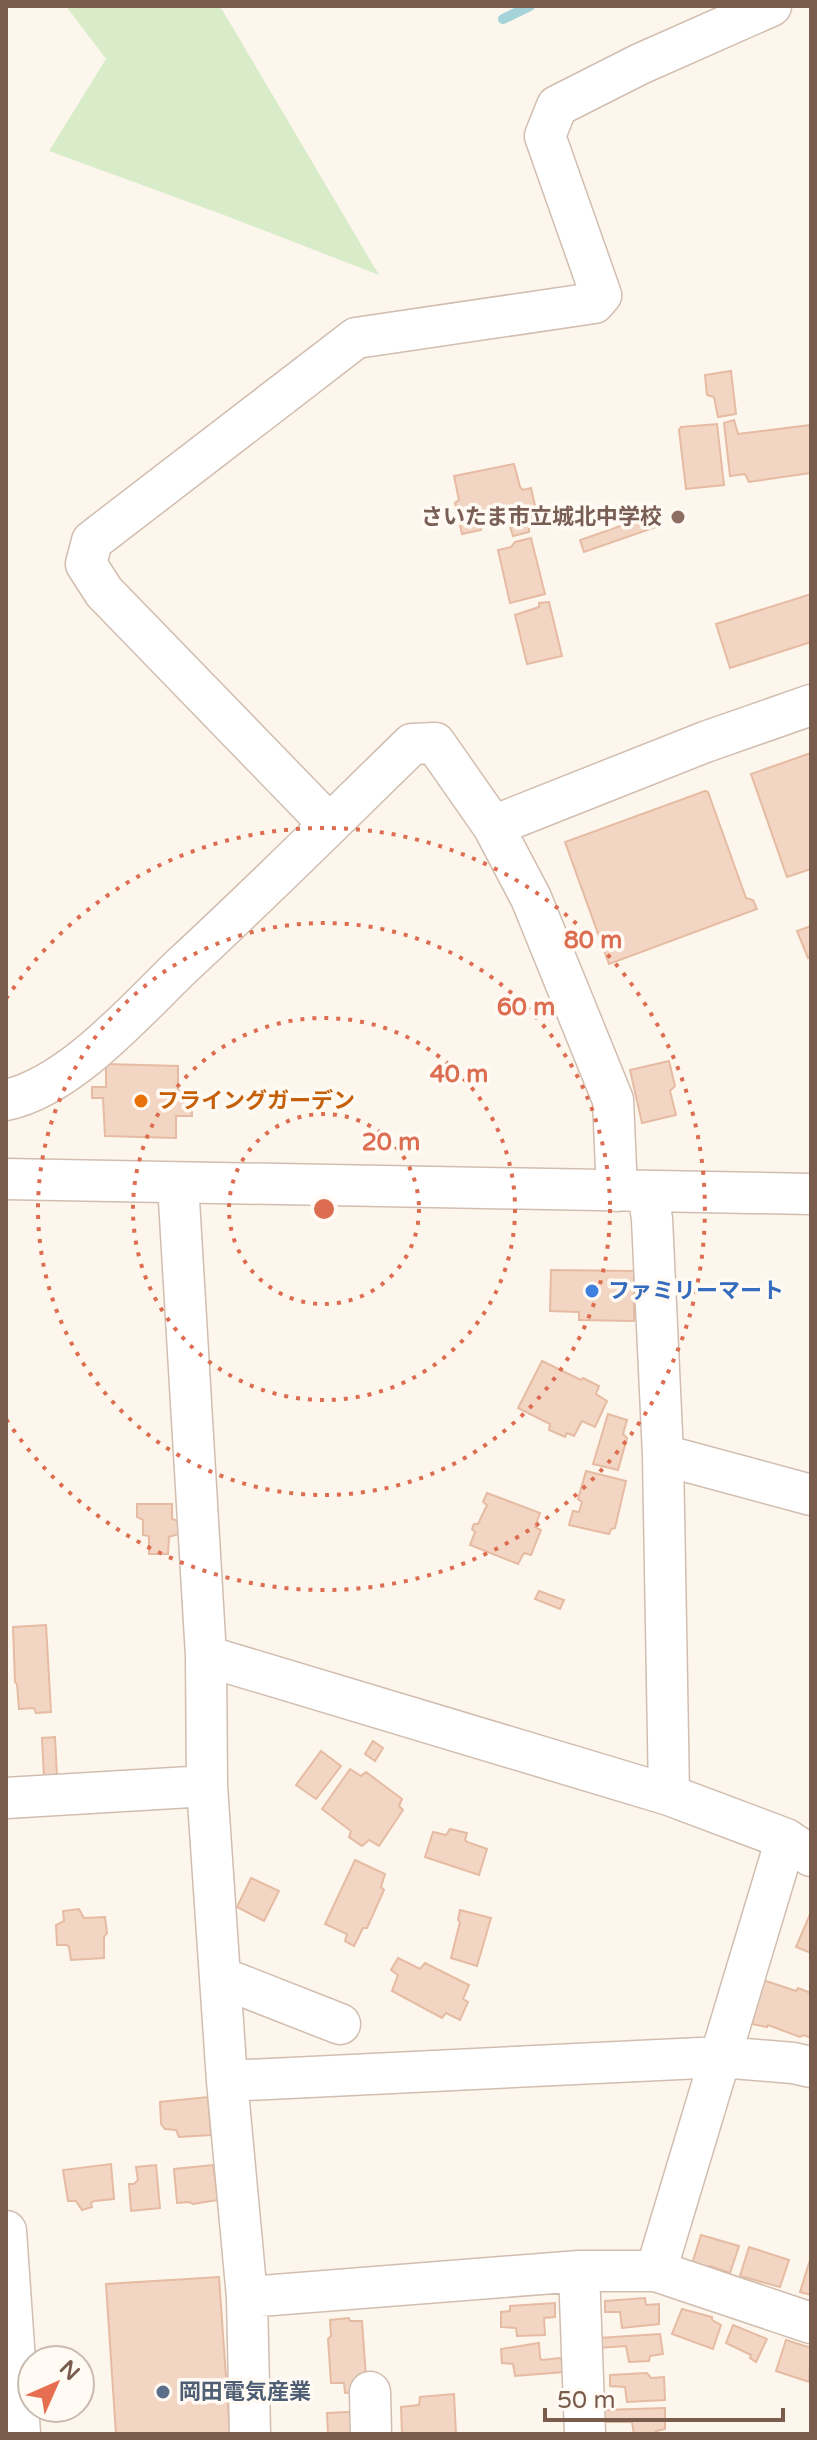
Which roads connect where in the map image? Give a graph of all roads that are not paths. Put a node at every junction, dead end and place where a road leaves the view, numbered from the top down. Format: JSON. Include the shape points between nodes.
{"nodes":[{"id":1,"x":771,"y":6,"type":"edge"},
{"id":2,"x":811,"y":705,"type":"edge"},
{"id":3,"x":329,"y":824,"type":"junction"},
{"id":4,"x":493,"y":826,"type":"junction"},
{"id":5,"x":6,"y":1100,"type":"edge"},
{"id":6,"x":6,"y":1179,"type":"edge"},
{"id":7,"x":178,"y":1183,"type":"junction"},
{"id":8,"x":632,"y":1191,"type":"junction"},
{"id":9,"x":811,"y":1194,"type":"edge"},
{"id":10,"x":663,"y":1455,"type":"junction"},
{"id":11,"x":811,"y":1495,"type":"edge"},
{"id":12,"x":206,"y":1656,"type":"junction"},
{"id":13,"x":207,"y":1786,"type":"junction"},
{"id":14,"x":669,"y":1795,"type":"junction"},
{"id":15,"x":6,"y":1798,"type":"edge"},
{"id":16,"x":798,"y":1848,"type":"edge"},
{"id":17,"x":220,"y":1977,"type":"junction"},
{"id":18,"x":340,"y":2024,"type":"dead end"},
{"id":19,"x":721,"y":2057,"type":"junction"},
{"id":20,"x":811,"y":2067,"type":"edge"},
{"id":21,"x":227,"y":2081,"type":"junction"},
{"id":22,"x":6,"y":2231,"type":"edge"},
{"id":23,"x":579,"y":2271,"type":"junction"},
{"id":24,"x":656,"y":2271,"type":"junction"},
{"id":25,"x":247,"y":2297,"type":"junction"},
{"id":26,"x":811,"y":2323,"type":"edge"},
{"id":27,"x":370,"y":2392,"type":"dead end"},
{"id":28,"x":20,"y":2434,"type":"edge"},
{"id":29,"x":250,"y":2434,"type":"edge"},
{"id":30,"x":371,"y":2434,"type":"edge"},
{"id":31,"x":585,"y":2434,"type":"edge"}],
"edges":[{"from":1,"to":3,"type":"street","via":[[557,106],[545,136],[601,295],[594,303],[356,338],[92,541],[86,564],[104,592]]},
{"from":2,"to":4,"type":"street"},
{"from":3,"to":4,"type":"street","via":[[412,744],[435,743]]},
{"from":3,"to":5,"type":"street","via":[[82,1061],[26,1095]]},
{"from":4,"to":8,"type":"street","via":[[531,898],[613,1100]]},
{"from":6,"to":7,"type":"street"},
{"from":7,"to":8,"type":"street"},
{"from":7,"to":12,"type":"street"},
{"from":8,"to":9,"type":"street"},
{"from":8,"to":10,"type":"street","via":[[652,1219]]},
{"from":10,"to":11,"type":"street"},
{"from":10,"to":14,"type":"street"},
{"from":12,"to":13,"type":"street"},
{"from":12,"to":14,"type":"street"},
{"from":13,"to":15,"type":"street"},
{"from":13,"to":17,"type":"street"},
{"from":14,"to":16,"type":"street"},
{"from":16,"to":19,"type":"street"},
{"from":17,"to":18,"type":"street"},
{"from":17,"to":21,"type":"street"},
{"from":19,"to":20,"type":"street"},
{"from":19,"to":21,"type":"street"},
{"from":19,"to":24,"type":"street"},
{"from":21,"to":25,"type":"street"},
{"from":22,"to":28,"type":"street"},
{"from":23,"to":24,"type":"street"},
{"from":23,"to":25,"type":"street"},
{"from":23,"to":31,"type":"street"},
{"from":24,"to":26,"type":"street"},
{"from":25,"to":29,"type":"street"},
{"from":27,"to":30,"type":"street"}]}
